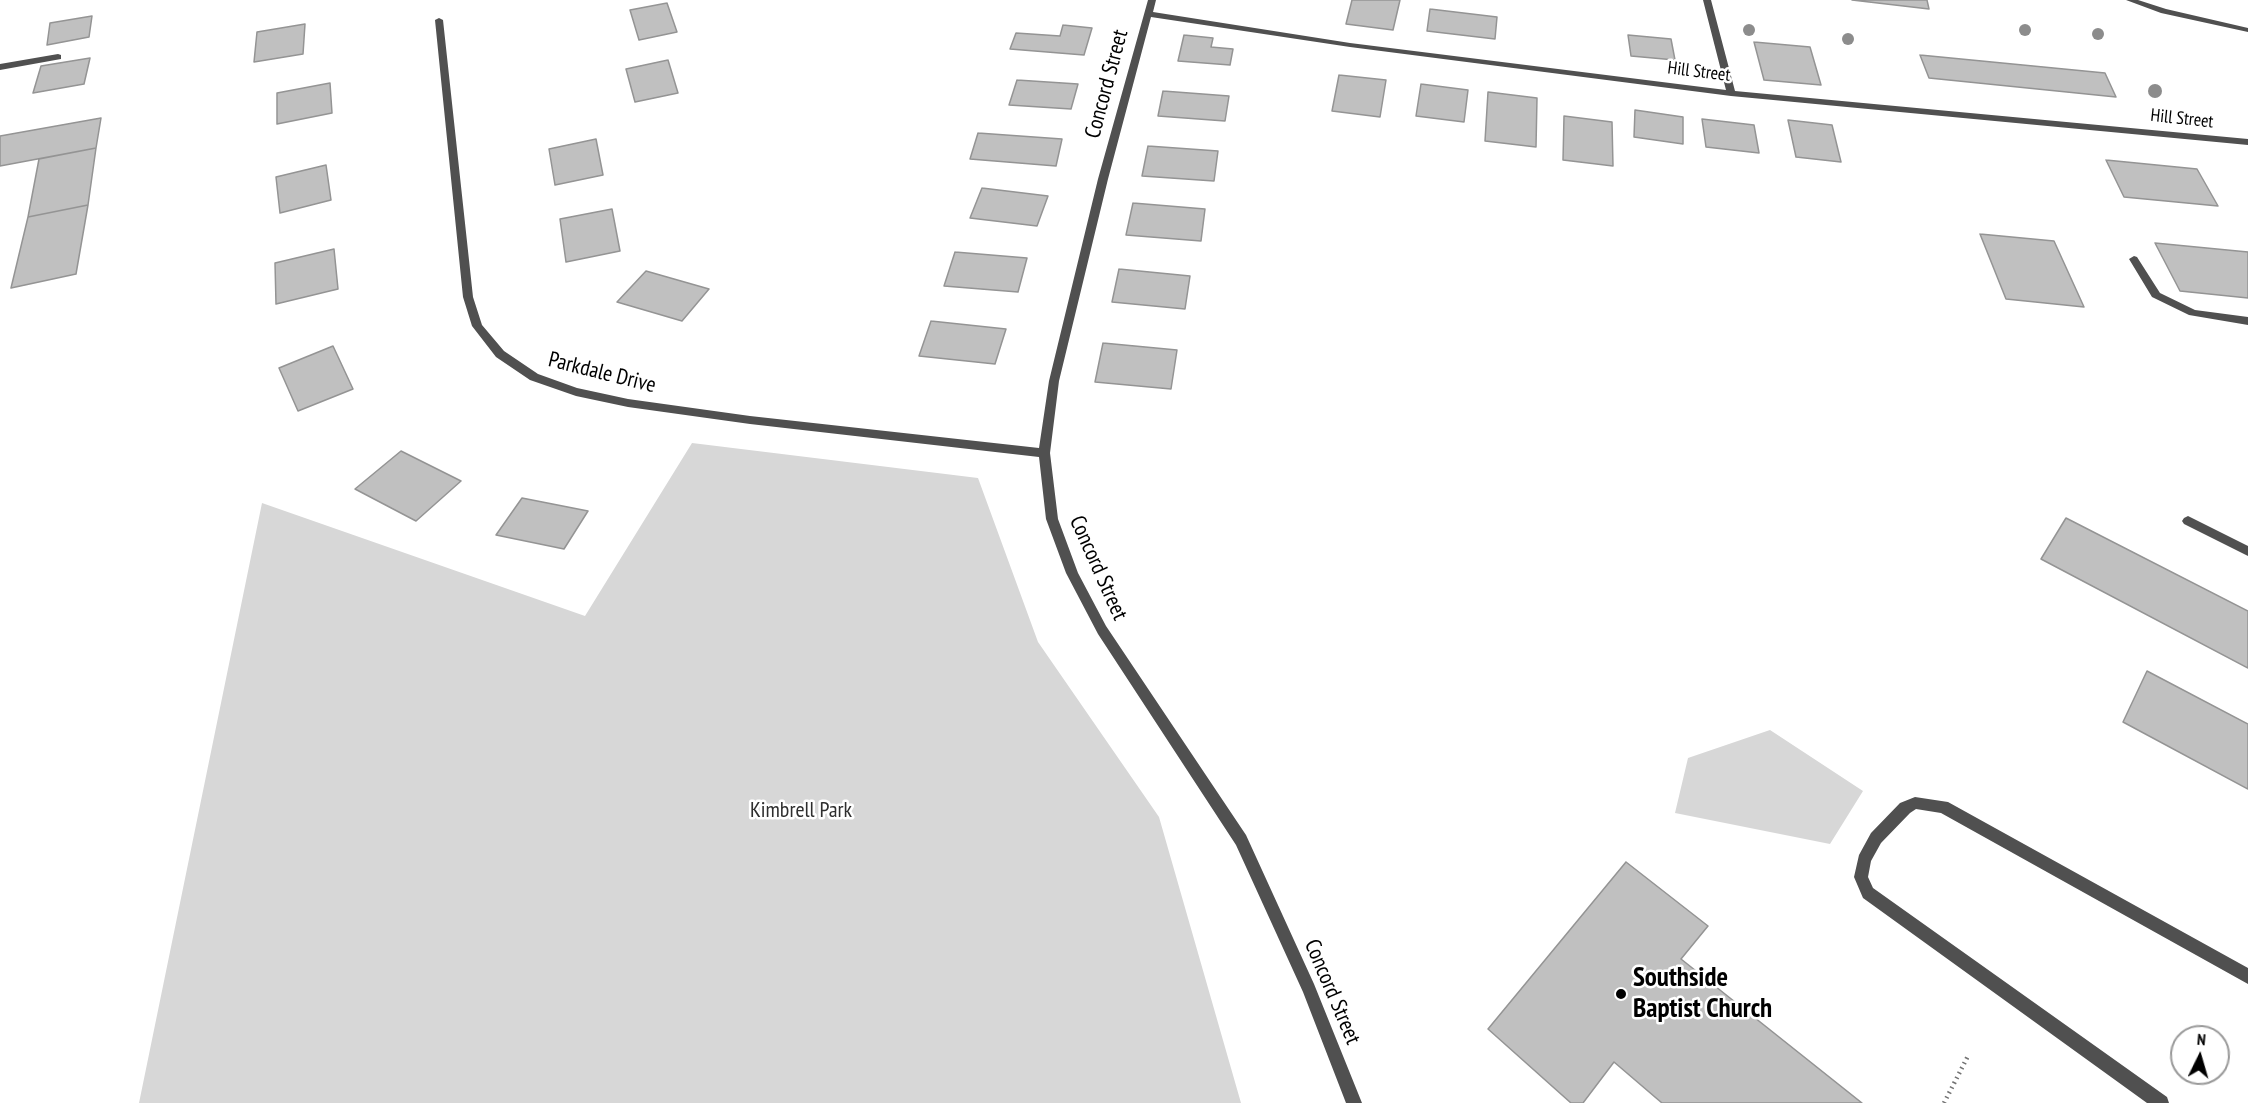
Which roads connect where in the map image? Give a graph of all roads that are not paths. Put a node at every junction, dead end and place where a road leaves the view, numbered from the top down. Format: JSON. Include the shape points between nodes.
{"nodes":[{"id":1,"x":1152,"y":0,"type":"edge"},
{"id":2,"x":1707,"y":0,"type":"edge"},
{"id":3,"x":2130,"y":0,"type":"edge"},
{"id":4,"x":1148,"y":14,"type":"junction"},
{"id":5,"x":439,"y":20,"type":"dead end"},
{"id":6,"x":2248,"y":30,"type":"edge"},
{"id":7,"x":58,"y":57,"type":"dead end"},
{"id":8,"x":0,"y":67,"type":"edge"},
{"id":9,"x":1731,"y":93,"type":"junction"},
{"id":10,"x":2248,"y":142,"type":"edge"},
{"id":11,"x":2134,"y":259,"type":"dead end"},
{"id":12,"x":2248,"y":321,"type":"edge"},
{"id":13,"x":1044,"y":453,"type":"junction"},
{"id":14,"x":2188,"y":521,"type":"dead end"},
{"id":15,"x":2248,"y":551,"type":"edge"},
{"id":16,"x":2248,"y":976,"type":"edge"},
{"id":17,"x":1354,"y":1103,"type":"edge"},
{"id":18,"x":2161,"y":1103,"type":"edge"}],
"edges":[{"from":1,"to":4,"type":"street","name":"Concord Street"},
{"from":2,"to":9,"type":"street"},
{"from":3,"to":6,"type":"street"},
{"from":4,"to":9,"type":"street","name":"Hill Street","via":[[1350,45]]},
{"from":4,"to":13,"type":"street","name":"Concord Street","via":[[1069,312]]},
{"from":5,"to":13,"type":"street","name":"Parkdale Drive","via":[[468,297],[477,326],[500,354],[534,377],[576,392],[628,403]]},
{"from":7,"to":8,"type":"street"},
{"from":9,"to":10,"type":"street","name":"Hill Street"},
{"from":11,"to":12,"type":"street","via":[[2156,296],[2193,313]]},
{"from":13,"to":17,"type":"street","name":"Concord Street","via":[[1052,519],[1072,573],[1102,630],[1241,840],[1309,989]]},
{"from":14,"to":15,"type":"street"},
{"from":16,"to":18,"type":"street","via":[[1943,807],[1915,803],[1889,822],[1876,838],[1864,860],[1861,877],[1868,893]]}]}
